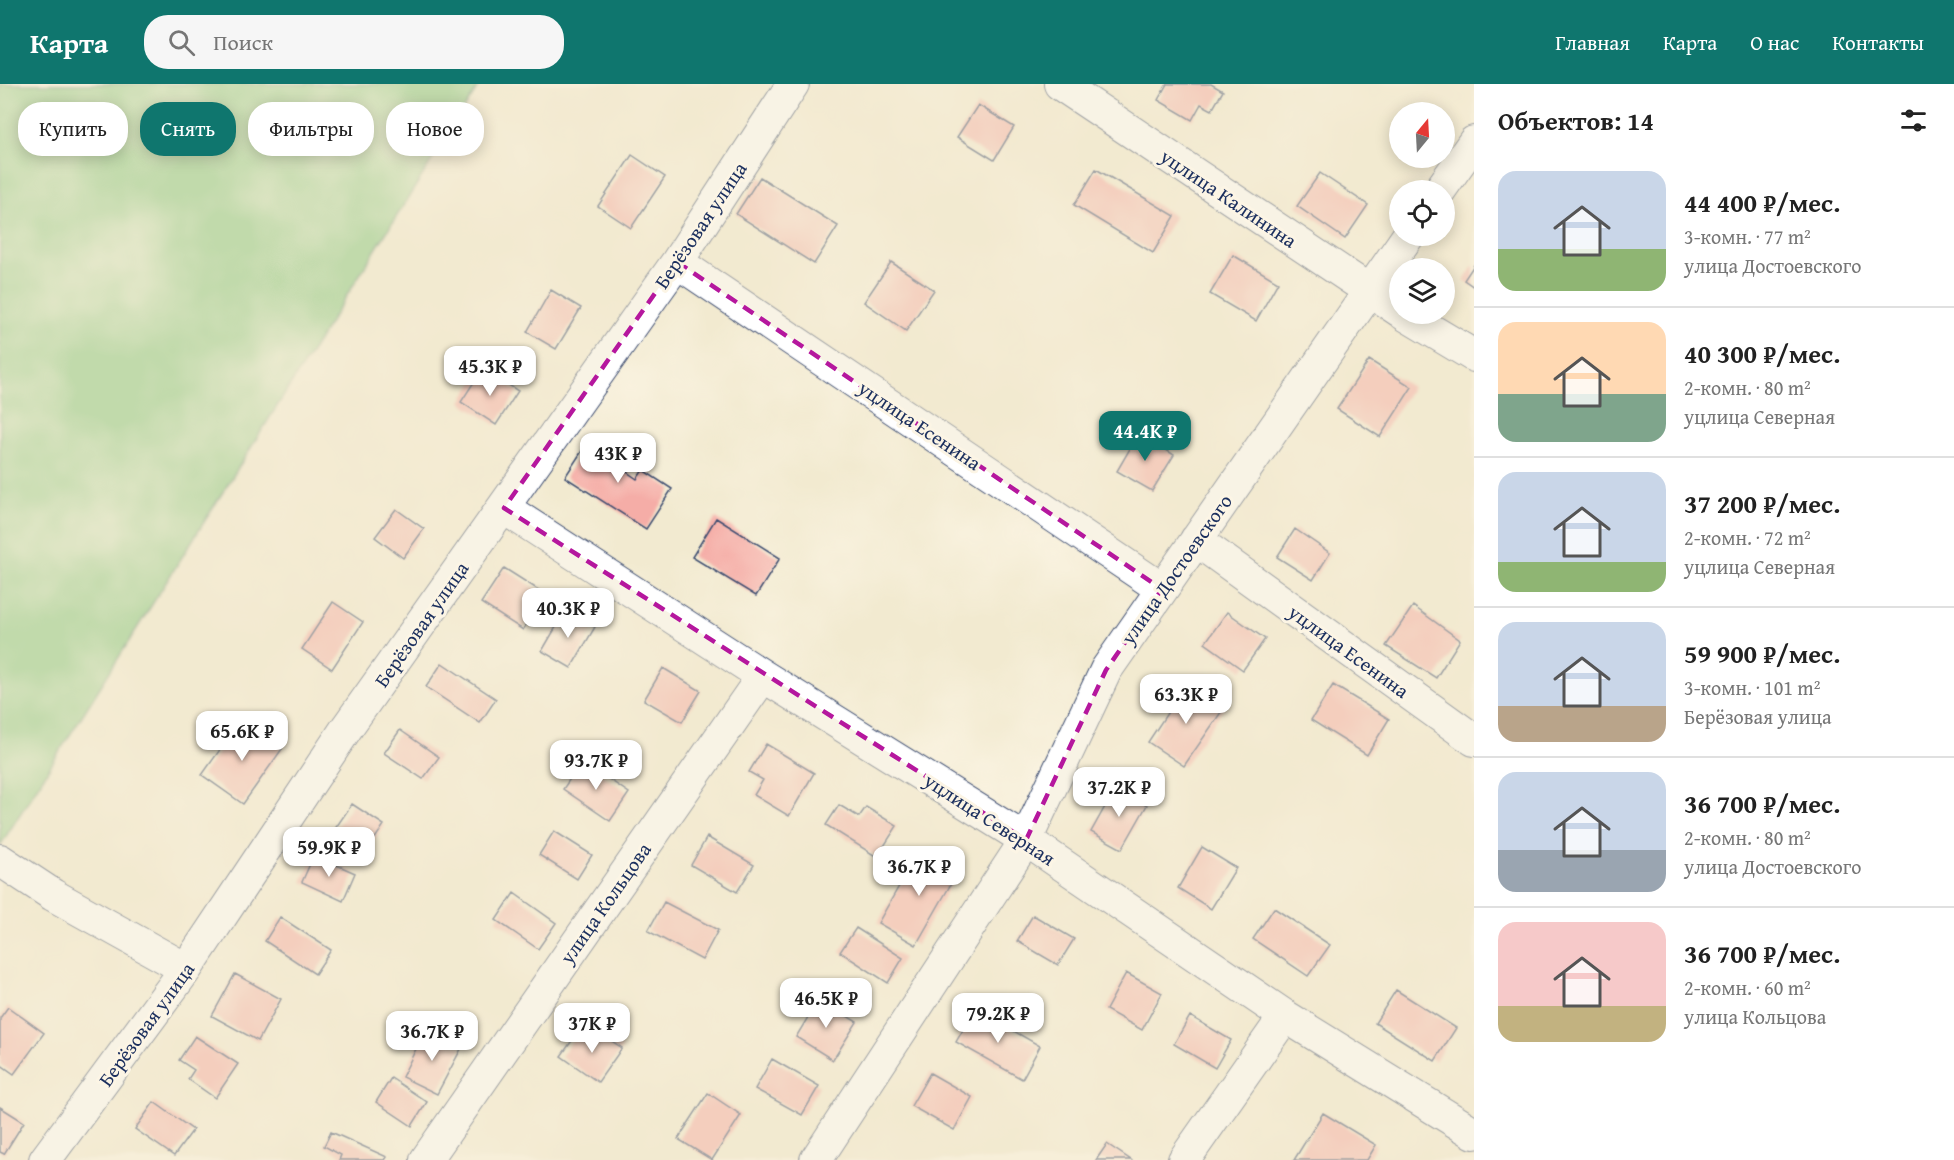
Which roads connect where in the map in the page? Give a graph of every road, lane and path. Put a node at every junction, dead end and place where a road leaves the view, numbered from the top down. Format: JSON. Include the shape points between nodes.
{"nodes":[{"id":1,"x":793,"y":84,"type":"edge"},
{"id":2,"x":1060,"y":84,"type":"edge"},
{"id":3,"x":1474,"y":142,"type":"edge"},
{"id":4,"x":1447,"y":180,"type":"edge"},
{"id":5,"x":1401,"y":246,"type":"edge"},
{"id":6,"x":677,"y":262,"type":"junction"},
{"id":7,"x":1369,"y":292,"type":"junction"},
{"id":8,"x":1389,"y":304,"type":"edge"},
{"id":9,"x":1421,"y":324,"type":"edge"},
{"id":10,"x":1474,"y":356,"type":"edge"},
{"id":11,"x":504,"y":508,"type":"junction"},
{"id":12,"x":1196,"y":540,"type":"junction"},
{"id":13,"x":1162,"y":589,"type":"junction"},
{"id":14,"x":764,"y":676,"type":"junction"},
{"id":15,"x":1474,"y":740,"type":"edge"},
{"id":16,"x":1026,"y":840,"type":"junction"},
{"id":17,"x":0,"y":860,"type":"edge"},
{"id":18,"x":186,"y":969,"type":"junction"},
{"id":19,"x":1285,"y":1016,"type":"junction"},
{"id":20,"x":1474,"y":1133,"type":"edge"},
{"id":21,"x":45,"y":1160,"type":"edge"},
{"id":22,"x":426,"y":1160,"type":"edge"},
{"id":23,"x":816,"y":1160,"type":"edge"},
{"id":24,"x":1184,"y":1160,"type":"edge"}],
"edges":[{"from":1,"to":6,"type":"street","name":"Берёзовая улица"},
{"from":2,"to":7,"type":"street","name":"уцлица Калинина"},
{"from":3,"to":4,"type":"street"},
{"from":5,"to":7,"type":"street","name":"улица Достоевского"},
{"from":6,"to":11,"type":"street","name":"Берёзовая улица"},
{"from":6,"to":13,"type":"street","name":"уцлица Есенина"},
{"from":7,"to":8,"type":"street","name":"уцлица Калинина"},
{"from":7,"to":12,"type":"street","name":"улица Достоевского"},
{"from":9,"to":10,"type":"street"},
{"from":11,"to":14,"type":"street","name":"уцлица Северная"},
{"from":11,"to":18,"type":"street","name":"Берёзовая улица","via":[[348,726]]},
{"from":12,"to":13,"type":"street","name":"улица Достоевского"},
{"from":12,"to":15,"type":"street","name":"уцлица Есенина"},
{"from":13,"to":16,"type":"street","name":"улица Достоевского","via":[[1106,670]]},
{"from":14,"to":16,"type":"street","name":"уцлица Северная"},
{"from":14,"to":22,"type":"street","name":"улица Кольцова"},
{"from":16,"to":19,"type":"street","name":"уцлица Северная"},
{"from":16,"to":23,"type":"street","name":"улица Достоевского"},
{"from":17,"to":18,"type":"street","via":[[53,895]]},
{"from":18,"to":21,"type":"street","name":"Берёзовая улица"},
{"from":19,"to":20,"type":"street","name":"уцлица Северная"},
{"from":19,"to":24,"type":"street"}]}
